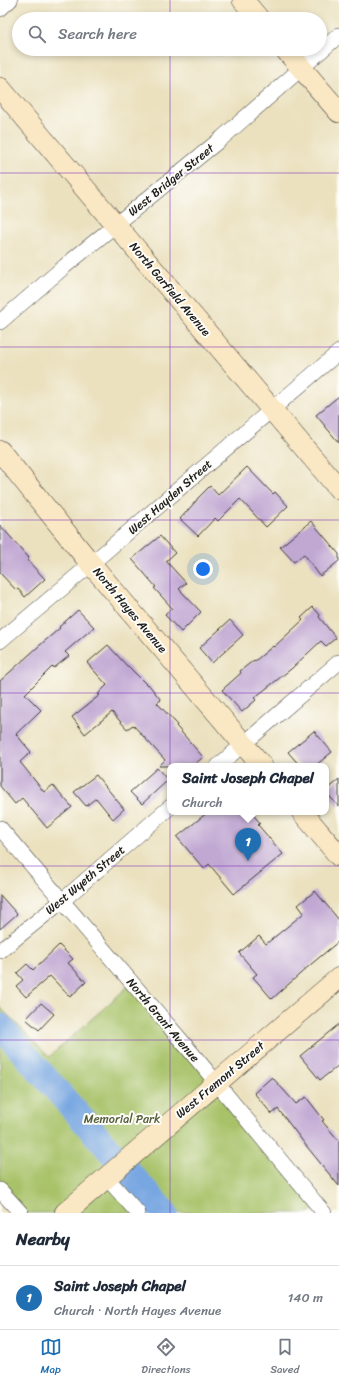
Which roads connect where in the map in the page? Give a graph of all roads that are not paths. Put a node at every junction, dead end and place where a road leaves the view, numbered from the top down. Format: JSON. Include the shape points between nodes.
{"nodes":[{"id":1,"x":10,"y":0,"type":"edge"},
{"id":2,"x":243,"y":0,"type":"edge"},
{"id":3,"x":0,"y":9,"type":"edge"},
{"id":4,"x":253,"y":12,"type":"edge"},
{"id":5,"x":339,"y":35,"type":"edge"},
{"id":6,"x":327,"y":45,"type":"edge"},
{"id":7,"x":291,"y":56,"type":"edge"},
{"id":8,"x":315,"y":56,"type":"edge"},
{"id":9,"x":301,"y":68,"type":"junction"},
{"id":10,"x":0,"y":88,"type":"edge"},
{"id":11,"x":339,"y":112,"type":"edge"},
{"id":12,"x":116,"y":225,"type":"junction"},
{"id":13,"x":0,"y":322,"type":"edge"},
{"id":14,"x":339,"y":352,"type":"edge"},
{"id":15,"x":272,"y":410,"type":"junction"},
{"id":16,"x":0,"y":451,"type":"edge"},
{"id":17,"x":339,"y":489,"type":"edge"},
{"id":18,"x":91,"y":564,"type":"junction"},
{"id":19,"x":0,"y":641,"type":"edge"},
{"id":20,"x":339,"y":662,"type":"edge"},
{"id":21,"x":243,"y":744,"type":"junction"},
{"id":22,"x":221,"y":763,"type":"edge"},
{"id":23,"x":259,"y":763,"type":"edge"},
{"id":24,"x":167,"y":810,"type":"edge"},
{"id":25,"x":305,"y":815,"type":"edge"},
{"id":26,"x":0,"y":828,"type":"edge"},
{"id":27,"x":339,"y":856,"type":"edge"},
{"id":28,"x":62,"y":901,"type":"junction"},
{"id":29,"x":0,"y":951,"type":"edge"},
{"id":30,"x":339,"y":978,"type":"edge"},
{"id":31,"x":216,"y":1083,"type":"junction"},
{"id":32,"x":106,"y":1177,"type":"junction"},
{"id":33,"x":0,"y":1190,"type":"edge"},
{"id":34,"x":21,"y":1213,"type":"edge"},
{"id":35,"x":65,"y":1213,"type":"edge"},
{"id":36,"x":138,"y":1213,"type":"edge"},
{"id":37,"x":324,"y":1213,"type":"edge"}],
"edges":[{"from":1,"to":3,"type":"street"},
{"from":2,"to":4,"type":"street"},
{"from":5,"to":6,"type":"street","name":"West Bridger Street"},
{"from":7,"to":9,"type":"street"},
{"from":8,"to":9,"type":"street","name":"West Bridger Street"},
{"from":9,"to":11,"type":"street"},
{"from":9,"to":12,"type":"street","name":"West Bridger Street","via":[[222,138]]},
{"from":10,"to":12,"type":"street","name":"North Garfield Avenue"},
{"from":12,"to":13,"type":"street","name":"West Bridger Street"},
{"from":12,"to":15,"type":"street","name":"North Garfield Avenue"},
{"from":14,"to":15,"type":"street","name":"West Hayden Street"},
{"from":15,"to":17,"type":"street","name":"North Garfield Avenue"},
{"from":15,"to":18,"type":"street","name":"West Hayden Street"},
{"from":16,"to":18,"type":"street","name":"North Hayes Avenue"},
{"from":18,"to":19,"type":"street","name":"West Hayden Street"},
{"from":18,"to":21,"type":"street","name":"North Hayes Avenue"},
{"from":20,"to":21,"type":"street"},
{"from":21,"to":22,"type":"street"},
{"from":21,"to":23,"type":"street","name":"North Hayes Avenue"},
{"from":24,"to":28,"type":"street","name":"West Wyeth Street"},
{"from":25,"to":27,"type":"street"},
{"from":26,"to":28,"type":"street","name":"North Grant Avenue"},
{"from":28,"to":29,"type":"street","name":"West Wyeth Street"},
{"from":28,"to":31,"type":"street","name":"North Grant Avenue"},
{"from":30,"to":31,"type":"street","name":"West Fremont Street"},
{"from":31,"to":32,"type":"street","name":"West Fremont Street"},
{"from":31,"to":37,"type":"street","name":"North Grant Avenue"},
{"from":32,"to":35,"type":"street","name":"West Fremont Street"},
{"from":32,"to":36,"type":"street"},
{"from":33,"to":34,"type":"street"}]}
